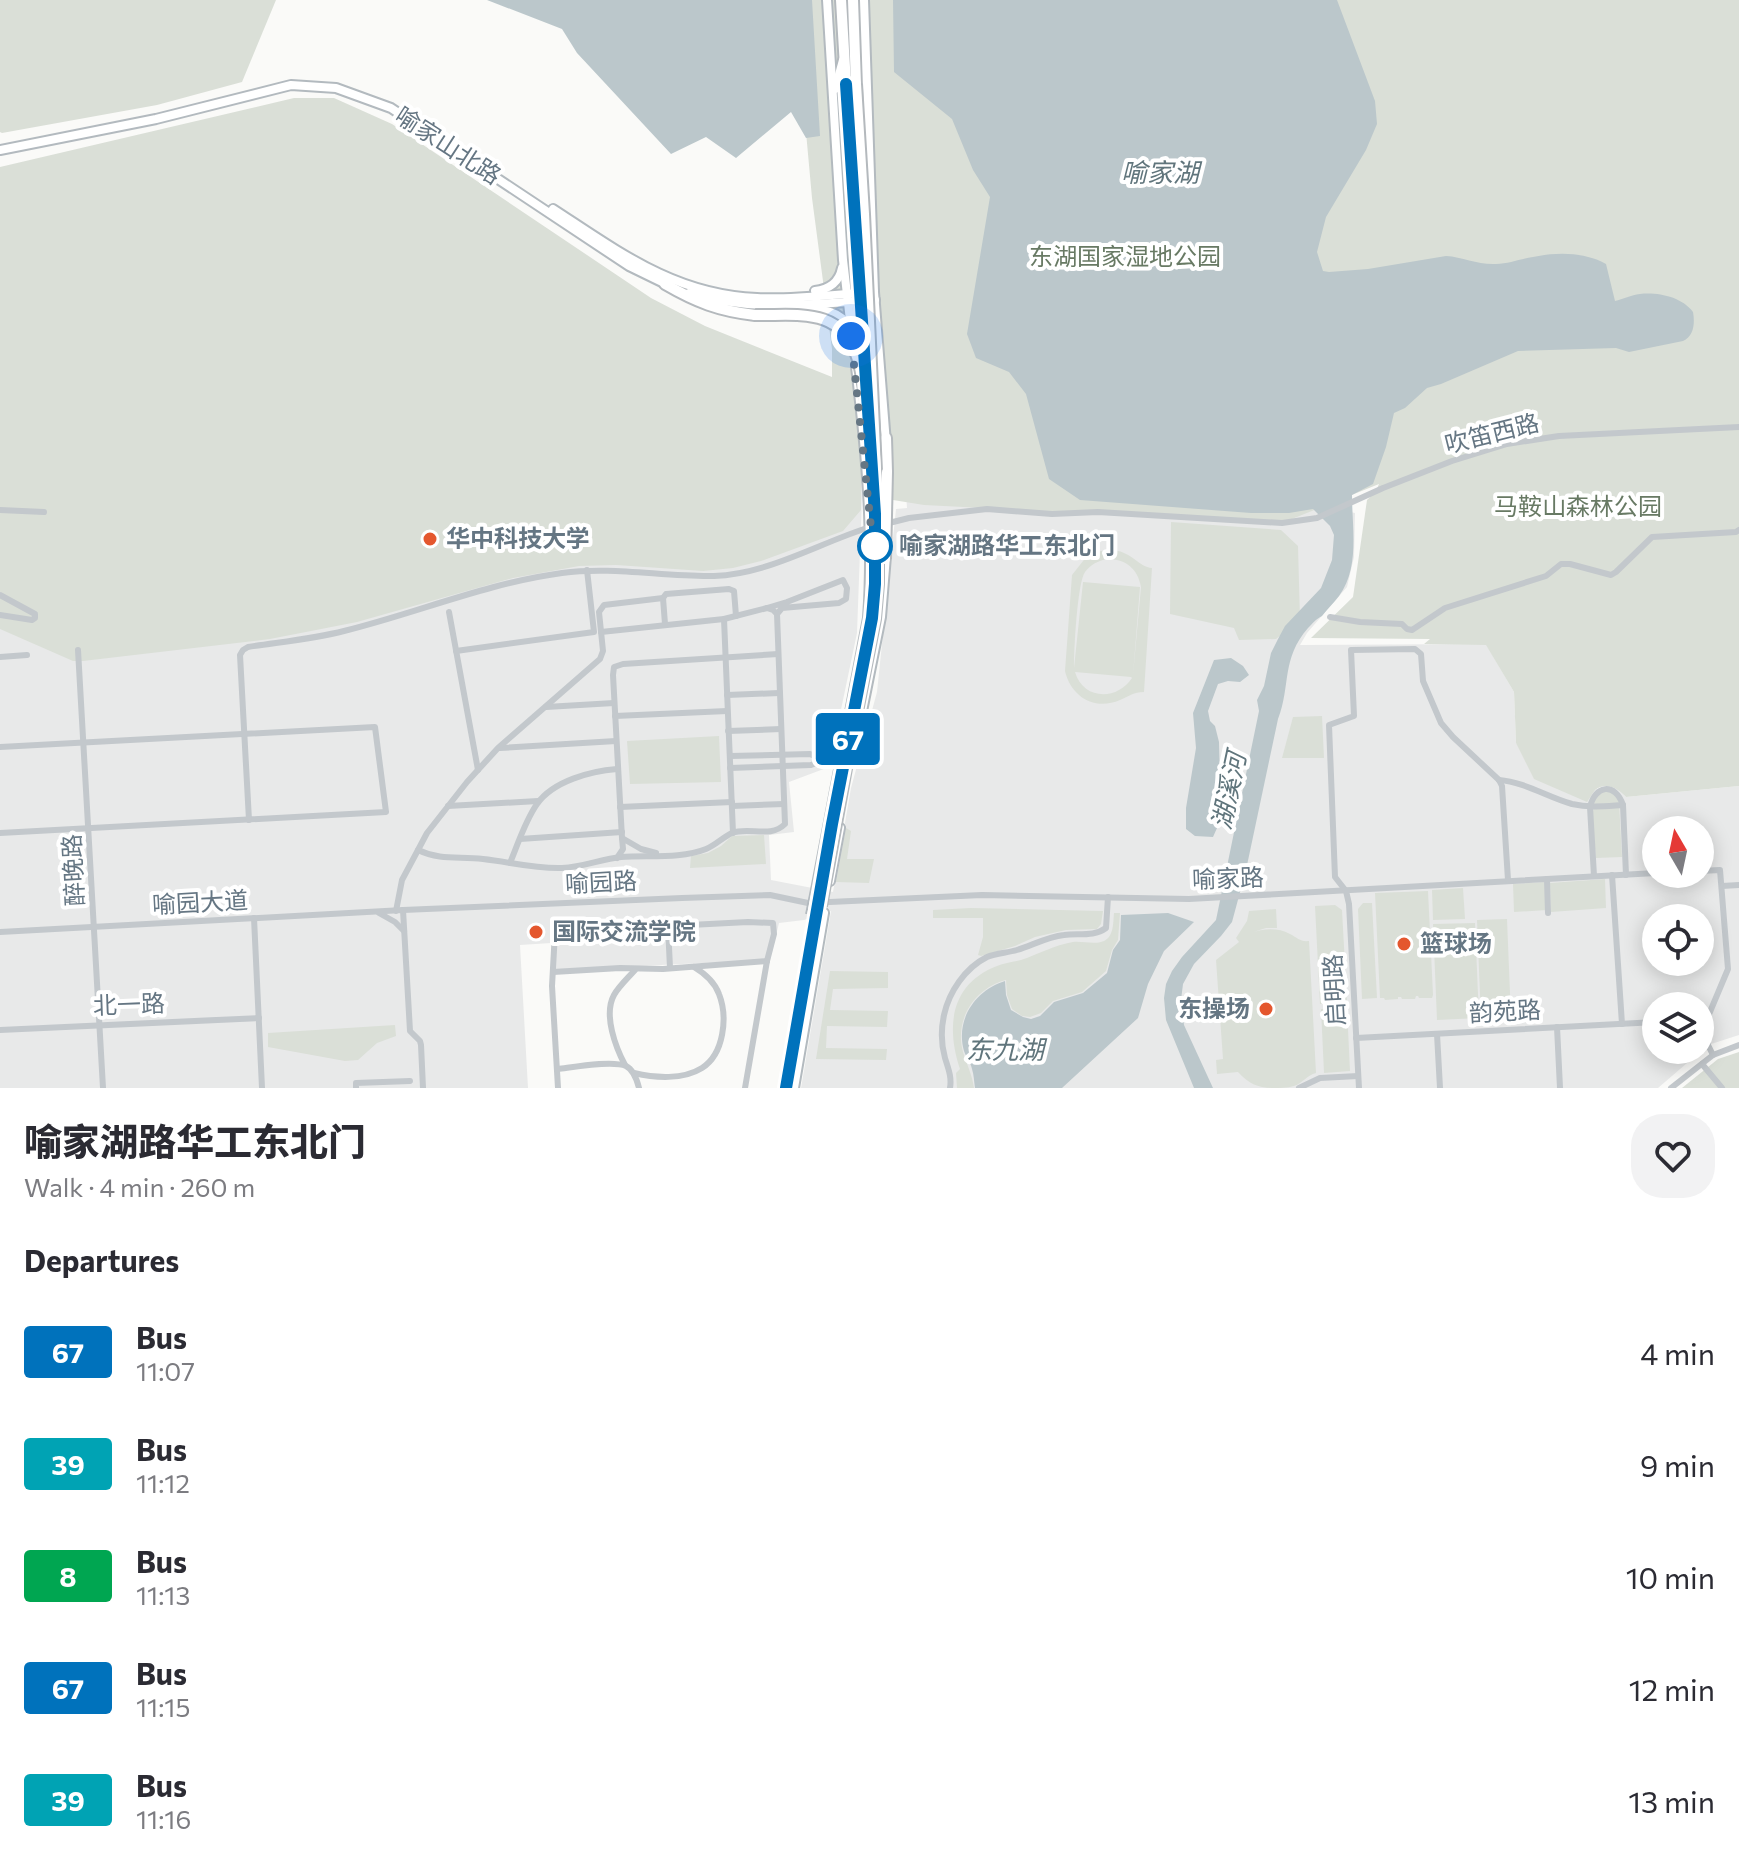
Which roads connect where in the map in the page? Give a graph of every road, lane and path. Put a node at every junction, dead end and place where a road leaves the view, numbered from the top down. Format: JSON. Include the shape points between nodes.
{"nodes":[{"id":1,"x":827,"y":0,"type":"edge"},
{"id":2,"x":841,"y":0,"type":"edge"},
{"id":3,"x":853,"y":0,"type":"edge"},
{"id":4,"x":864,"y":0,"type":"edge"},
{"id":5,"x":844,"y":55,"type":"junction"},
{"id":6,"x":856,"y":84,"type":"junction"},
{"id":7,"x":833,"y":95,"type":"junction"},
{"id":8,"x":0,"y":147,"type":"edge"},
{"id":9,"x":843,"y":260,"type":"junction"},
{"id":10,"x":665,"y":284,"type":"junction"},
{"id":11,"x":874,"y":296,"type":"junction"},
{"id":12,"x":847,"y":297,"type":"junction"},
{"id":13,"x":774,"y":302,"type":"junction"},
{"id":14,"x":851,"y":336,"type":"junction"},
{"id":15,"x":866,"y":401,"type":"junction"},
{"id":16,"x":1739,"y":427,"type":"edge"},
{"id":17,"x":886,"y":438,"type":"junction"},
{"id":18,"x":0,"y":510,"type":"edge"},
{"id":19,"x":44,"y":512,"type":"dead end"},
{"id":20,"x":889,"y":524,"type":"junction"},
{"id":21,"x":871,"y":527,"type":"junction"},
{"id":22,"x":1739,"y":530,"type":"edge"},
{"id":23,"x":587,"y":570,"type":"junction"},
{"id":24,"x":878,"y":584,"type":"junction"},
{"id":25,"x":0,"y":595,"type":"edge"},
{"id":26,"x":663,"y":598,"type":"junction"},
{"id":27,"x":767,"y":608,"type":"junction"},
{"id":28,"x":449,"y":612,"type":"dead end"},
{"id":29,"x":777,"y":614,"type":"junction"},
{"id":30,"x":0,"y":615,"type":"edge"},
{"id":31,"x":736,"y":616,"type":"junction"},
{"id":32,"x":1330,"y":617,"type":"dead end"},
{"id":33,"x":724,"y":619,"type":"junction"},
{"id":34,"x":665,"y":624,"type":"junction"},
{"id":35,"x":601,"y":632,"type":"junction"},
{"id":36,"x":78,"y":650,"type":"dead end"},
{"id":37,"x":456,"y":651,"type":"junction"},
{"id":38,"x":778,"y":654,"type":"junction"},
{"id":39,"x":27,"y":655,"type":"dead end"},
{"id":40,"x":0,"y":657,"type":"edge"},
{"id":41,"x":725,"y":658,"type":"junction"},
{"id":42,"x":600,"y":659,"type":"junction"},
{"id":43,"x":614,"y":667,"type":"junction"},
{"id":44,"x":779,"y":693,"type":"junction"},
{"id":45,"x":727,"y":695,"type":"junction"},
{"id":46,"x":614,"y":703,"type":"junction"},
{"id":47,"x":543,"y":707,"type":"junction"},
{"id":48,"x":727,"y":711,"type":"junction"},
{"id":49,"x":615,"y":716,"type":"junction"},
{"id":50,"x":781,"y":729,"type":"junction"},
{"id":51,"x":728,"y":731,"type":"junction"},
{"id":52,"x":244,"y":734,"type":"junction"},
{"id":53,"x":616,"y":741,"type":"junction"},
{"id":54,"x":84,"y":743,"type":"junction"},
{"id":55,"x":0,"y":747,"type":"edge"},
{"id":56,"x":498,"y":748,"type":"junction"},
{"id":57,"x":782,"y":755,"type":"junction"},
{"id":58,"x":730,"y":756,"type":"junction"},
{"id":59,"x":824,"y":760,"type":"junction"},
{"id":60,"x":839,"y":762,"type":"junction"},
{"id":61,"x":783,"y":766,"type":"junction"},
{"id":62,"x":730,"y":768,"type":"junction"},
{"id":63,"x":617,"y":769,"type":"junction"},
{"id":64,"x":478,"y":770,"type":"junction"},
{"id":65,"x":1499,"y":780,"type":"junction"},
{"id":66,"x":538,"y":801,"type":"junction"},
{"id":67,"x":732,"y":804,"type":"junction"},
{"id":68,"x":784,"y":804,"type":"junction"},
{"id":69,"x":1623,"y":805,"type":"junction"},
{"id":70,"x":448,"y":806,"type":"junction"},
{"id":71,"x":620,"y":807,"type":"junction"},
{"id":72,"x":1590,"y":807,"type":"junction"},
{"id":73,"x":249,"y":820,"type":"junction"},
{"id":74,"x":90,"y":828,"type":"junction"},
{"id":75,"x":0,"y":833,"type":"edge"},
{"id":76,"x":733,"y":833,"type":"junction"},
{"id":77,"x":622,"y":835,"type":"junction"},
{"id":78,"x":520,"y":839,"type":"junction"},
{"id":79,"x":418,"y":850,"type":"junction"},
{"id":80,"x":664,"y":855,"type":"junction"},
{"id":81,"x":617,"y":858,"type":"junction"},
{"id":82,"x":510,"y":863,"type":"junction"},
{"id":83,"x":1714,"y":870,"type":"edge"},
{"id":84,"x":1642,"y":874,"type":"edge"},
{"id":85,"x":1612,"y":875,"type":"junction"},
{"id":86,"x":1626,"y":875,"type":"junction"},
{"id":87,"x":1594,"y":876,"type":"junction"},
{"id":88,"x":1547,"y":879,"type":"junction"},
{"id":89,"x":1508,"y":880,"type":"junction"},
{"id":90,"x":1739,"y":885,"type":"edge"},
{"id":91,"x":1722,"y":886,"type":"junction"},
{"id":92,"x":1346,"y":891,"type":"junction"},
{"id":93,"x":1108,"y":897,"type":"junction"},
{"id":94,"x":801,"y":903,"type":"joint"},
{"id":95,"x":813,"y":903,"type":"junction"},
{"id":96,"x":400,"y":910,"type":"junction"},
{"id":97,"x":376,"y":912,"type":"junction"},
{"id":98,"x":1548,"y":913,"type":"dead end"},
{"id":99,"x":254,"y":918,"type":"junction"},
{"id":100,"x":668,"y":926,"type":"junction"},
{"id":101,"x":95,"y":927,"type":"junction"},
{"id":102,"x":404,"y":931,"type":"junction"},
{"id":103,"x":0,"y":932,"type":"edge"},
{"id":104,"x":767,"y":961,"type":"junction"},
{"id":105,"x":688,"y":967,"type":"junction"},
{"id":106,"x":670,"y":968,"type":"junction"},
{"id":107,"x":635,"y":970,"type":"junction"},
{"id":108,"x":553,"y":972,"type":"junction"},
{"id":109,"x":1714,"y":998,"type":"edge"},
{"id":110,"x":259,"y":1018,"type":"junction"},
{"id":111,"x":1642,"y":1023,"type":"edge"},
{"id":112,"x":100,"y":1024,"type":"junction"},
{"id":113,"x":1622,"y":1024,"type":"junction"},
{"id":114,"x":1557,"y":1027,"type":"junction"},
{"id":115,"x":0,"y":1030,"type":"edge"},
{"id":116,"x":1437,"y":1034,"type":"junction"},
{"id":117,"x":1356,"y":1038,"type":"junction"},
{"id":118,"x":1739,"y":1045,"type":"edge"},
{"id":119,"x":1714,"y":1055,"type":"edge"},
{"id":120,"x":1702,"y":1064,"type":"joint"},
{"id":121,"x":625,"y":1065,"type":"junction"},
{"id":122,"x":558,"y":1069,"type":"junction"},
{"id":123,"x":634,"y":1073,"type":"junction"},
{"id":124,"x":1358,"y":1076,"type":"junction"},
{"id":125,"x":410,"y":1081,"type":"dead end"},
{"id":126,"x":103,"y":1088,"type":"edge"},
{"id":127,"x":262,"y":1088,"type":"edge"},
{"id":128,"x":356,"y":1088,"type":"edge"},
{"id":129,"x":423,"y":1088,"type":"edge"},
{"id":130,"x":558,"y":1088,"type":"edge"},
{"id":131,"x":639,"y":1088,"type":"edge"},
{"id":132,"x":745,"y":1088,"type":"edge"},
{"id":133,"x":788,"y":1088,"type":"edge"},
{"id":134,"x":950,"y":1088,"type":"edge"},
{"id":135,"x":1299,"y":1088,"type":"edge"},
{"id":136,"x":1359,"y":1088,"type":"edge"},
{"id":137,"x":1440,"y":1088,"type":"edge"},
{"id":138,"x":1560,"y":1088,"type":"edge"},
{"id":139,"x":1671,"y":1088,"type":"edge"},
{"id":140,"x":1722,"y":1088,"type":"edge"}],
"edges":[{"from":1,"to":7,"type":"main road"},
{"from":2,"to":5,"type":"highway"},
{"from":3,"to":6,"type":"highway"},
{"from":4,"to":6,"type":"main road"},
{"from":5,"to":6,"type":"highway"},
{"from":5,"to":7,"type":"main road"},
{"from":6,"to":11,"type":"main road"},
{"from":6,"to":15,"type":"highway","bridge":true},
{"from":6,"to":24,"type":"highway","bridge":true},
{"from":7,"to":9,"type":"main road"},
{"from":8,"to":10,"type":"main road","name":"喻家山北路","via":[[156,119],[291,85],[336,88],[391,108],[629,266]]},
{"from":8,"to":13,"type":"main road","name":"喻家山北路","via":[[291,80],[337,83],[394,104],[637,264],[702,290]]},
{"from":9,"to":12,"type":"main road"},
{"from":9,"to":13,"type":"main road","via":[[840,277],[830,287]]},
{"from":10,"to":13,"type":"main road","name":"喻家山北路","via":[[715,299]]},
{"from":10,"to":15,"type":"highway","bridge":true,"via":[[721,310],[807,316],[837,325],[856,353]]},
{"from":11,"to":12,"type":"main road","name":"喻家山北路"},
{"from":11,"to":17,"type":"main road"},
{"from":12,"to":13,"type":"main road","name":"喻家山北路"},
{"from":12,"to":14,"type":"main road"},
{"from":13,"to":14,"type":"main road","via":[[834,312],[848,324]]},
{"from":14,"to":21,"type":"main road"},
{"from":15,"to":133,"type":"highway","bridge":true,"via":[[875,514],[872,618]]},
{"from":16,"to":20,"type":"street","name":"吹笛西路","via":[[1559,436],[1507,444],[1452,461],[1317,518],[1282,523],[987,509]]},
{"from":17,"to":20,"type":"main road"},
{"from":17,"to":24,"type":"highway","bridge":true,"via":[[885,559]]},
{"from":18,"to":19,"type":"street"},
{"from":20,"to":21,"type":"street","name":"吹笛西路"},
{"from":20,"to":133,"type":"main road","bridge":true,"via":[[881,617]]},
{"from":21,"to":23,"type":"street","name":"吹笛西路","via":[[740,573]]},
{"from":21,"to":60,"type":"main road","via":[[868,618]]},
{"from":22,"to":32,"type":"street","via":[[1652,537],[1611,575],[1561,564],[1546,576],[1445,608],[1412,630],[1402,624]]},
{"from":23,"to":37,"type":"street","via":[[594,632]]},
{"from":23,"to":52,"type":"street","name":"吹笛西路","via":[[512,582],[344,631],[248,647],[240,655]]},
{"from":24,"to":133,"type":"highway","bridge":true},
{"from":25,"to":30,"type":"street","via":[[35,614],[32,620]]},
{"from":26,"to":31,"type":"street","via":[[729,589],[734,591]]},
{"from":26,"to":34,"type":"street"},
{"from":26,"to":35,"type":"street","via":[[604,605],[599,612]]},
{"from":27,"to":29,"type":"street"},
{"from":27,"to":29,"type":"street","via":[[843,580],[847,588],[846,599],[839,603],[782,608]]},
{"from":27,"to":31,"type":"street"},
{"from":28,"to":37,"type":"street"},
{"from":29,"to":38,"type":"street"},
{"from":31,"to":33,"type":"street"},
{"from":33,"to":34,"type":"street"},
{"from":33,"to":41,"type":"street"},
{"from":34,"to":35,"type":"street"},
{"from":35,"to":42,"type":"street"},
{"from":36,"to":54,"type":"street","name":"醉晚路"},
{"from":37,"to":64,"type":"street"},
{"from":38,"to":41,"type":"street"},
{"from":38,"to":44,"type":"street"},
{"from":39,"to":40,"type":"street"},
{"from":41,"to":43,"type":"street"},
{"from":41,"to":45,"type":"street"},
{"from":42,"to":43,"type":"street"},
{"from":42,"to":47,"type":"street"},
{"from":43,"to":46,"type":"street"},
{"from":44,"to":45,"type":"street"},
{"from":44,"to":50,"type":"street"},
{"from":45,"to":48,"type":"street"},
{"from":46,"to":47,"type":"street"},
{"from":46,"to":49,"type":"street"},
{"from":47,"to":56,"type":"street"},
{"from":48,"to":49,"type":"street"},
{"from":48,"to":51,"type":"street"},
{"from":49,"to":53,"type":"street"},
{"from":50,"to":51,"type":"street"},
{"from":50,"to":57,"type":"street"},
{"from":51,"to":58,"type":"street"},
{"from":52,"to":54,"type":"street"},
{"from":52,"to":73,"type":"street","name":"吹笛西路"},
{"from":52,"to":73,"type":"street","via":[[375,727],[386,812]]},
{"from":53,"to":56,"type":"street"},
{"from":53,"to":63,"type":"street"},
{"from":54,"to":55,"type":"street"},
{"from":54,"to":74,"type":"street","name":"醉晚路"},
{"from":56,"to":64,"type":"street"},
{"from":57,"to":58,"type":"street"},
{"from":57,"to":59,"type":"street","via":[[810,754]]},
{"from":57,"to":61,"type":"street"},
{"from":58,"to":62,"type":"street"},
{"from":59,"to":60,"type":"street"},
{"from":59,"to":61,"type":"street"},
{"from":60,"to":95,"type":"main road","bridge":true},
{"from":61,"to":62,"type":"street"},
{"from":61,"to":68,"type":"street"},
{"from":62,"to":67,"type":"street"},
{"from":63,"to":66,"type":"street","via":[[579,776]]},
{"from":63,"to":71,"type":"street"},
{"from":64,"to":70,"type":"street"},
{"from":65,"to":72,"type":"street"},
{"from":65,"to":89,"type":"street"},
{"from":65,"to":92,"type":"street","name":"启明路","via":[[1441,723],[1423,681],[1421,654],[1415,649],[1351,650],[1354,716],[1329,725],[1335,877]]},
{"from":66,"to":70,"type":"street"},
{"from":66,"to":78,"type":"street"},
{"from":67,"to":68,"type":"street"},
{"from":67,"to":71,"type":"street"},
{"from":67,"to":76,"type":"street"},
{"from":68,"to":76,"type":"street","via":[[785,824],[779,830]]},
{"from":69,"to":72,"type":"street"},
{"from":69,"to":72,"type":"street","via":[[1620,795],[1606,789],[1598,791]]},
{"from":69,"to":86,"type":"street"},
{"from":70,"to":79,"type":"street"},
{"from":71,"to":77,"type":"street"},
{"from":72,"to":87,"type":"street"},
{"from":73,"to":74,"type":"street"},
{"from":74,"to":75,"type":"street"},
{"from":74,"to":101,"type":"street","name":"醉晚路"},
{"from":76,"to":80,"type":"street","via":[[707,849]]},
{"from":77,"to":78,"type":"street"},
{"from":77,"to":80,"type":"street","via":[[641,849]]},
{"from":77,"to":81,"type":"street"},
{"from":78,"to":82,"type":"street"},
{"from":79,"to":82,"type":"street"},
{"from":79,"to":96,"type":"street","via":[[402,880]]},
{"from":80,"to":81,"type":"street"},
{"from":81,"to":82,"type":"street","via":[[563,868]]},
{"from":83,"to":91,"type":"street","via":[[1720,870]]},
{"from":84,"to":86,"type":"street","name":"喻家路"},
{"from":85,"to":86,"type":"street","name":"喻家路"},
{"from":85,"to":87,"type":"street","name":"喻家路"},
{"from":85,"to":113,"type":"street"},
{"from":87,"to":88,"type":"street","name":"喻家路"},
{"from":88,"to":89,"type":"street","name":"喻家路"},
{"from":88,"to":98,"type":"street"},
{"from":89,"to":92,"type":"street","name":"喻家路"},
{"from":90,"to":91,"type":"street"},
{"from":91,"to":109,"type":"street","via":[[1728,969]]},
{"from":92,"to":93,"type":"street","name":"喻家路"},
{"from":92,"to":117,"type":"street","name":"启明路"},
{"from":93,"to":95,"type":"street","name":"喻家路","via":[[982,895]]},
{"from":93,"to":134,"type":"street","via":[[1106,928],[1100,933],[1064,935],[993,955],[963,978],[951,994],[943,1025]]},
{"from":94,"to":95,"type":"street","name":"喻家路"},
{"from":94,"to":96,"type":"street","name":"喻园路","via":[[770,895]]},
{"from":95,"to":133,"type":"main road","bridge":true},
{"from":96,"to":97,"type":"street","name":"喻园大道"},
{"from":96,"to":102,"type":"street"},
{"from":97,"to":99,"type":"street","name":"喻园大道"},
{"from":97,"to":102,"type":"street"},
{"from":99,"to":101,"type":"street","name":"喻园大道"},
{"from":99,"to":110,"type":"street"},
{"from":100,"to":104,"type":"street","via":[[773,923]]},
{"from":100,"to":106,"type":"street"},
{"from":100,"to":108,"type":"street","via":[[555,932]]},
{"from":101,"to":103,"type":"street","name":"喻园大道"},
{"from":101,"to":112,"type":"street","name":"醉晚路"},
{"from":102,"to":129,"type":"street","via":[[410,1031],[421,1045]]},
{"from":104,"to":105,"type":"street"},
{"from":104,"to":132,"type":"street"},
{"from":105,"to":106,"type":"street"},
{"from":105,"to":123,"type":"street","via":[[704,975],[720,995],[723,1030],[711,1060],[694,1072],[664,1077]]},
{"from":106,"to":107,"type":"street"},
{"from":107,"to":108,"type":"street"},
{"from":107,"to":121,"type":"street","via":[[612,997],[615,1047]]},
{"from":108,"to":122,"type":"street"},
{"from":110,"to":112,"type":"street","name":"北一路"},
{"from":110,"to":127,"type":"street"},
{"from":111,"to":113,"type":"street","name":"韵苑路"},
{"from":112,"to":115,"type":"street","name":"北一路"},
{"from":112,"to":126,"type":"street","name":"醉晚路"},
{"from":113,"to":114,"type":"street","name":"韵苑路"},
{"from":114,"to":116,"type":"street","name":"韵苑路"},
{"from":114,"to":138,"type":"street"},
{"from":116,"to":117,"type":"street","name":"韵苑路"},
{"from":116,"to":137,"type":"street"},
{"from":117,"to":124,"type":"street","name":"启明路"},
{"from":118,"to":119,"type":"street"},
{"from":120,"to":139,"type":"street"},
{"from":120,"to":140,"type":"street"},
{"from":121,"to":122,"type":"street"},
{"from":121,"to":123,"type":"street"},
{"from":122,"to":130,"type":"street"},
{"from":123,"to":131,"type":"street"},
{"from":124,"to":135,"type":"street","via":[[1320,1078]]},
{"from":124,"to":136,"type":"street","name":"启明路"},
{"from":125,"to":128,"type":"street","via":[[356,1083]]}]}
